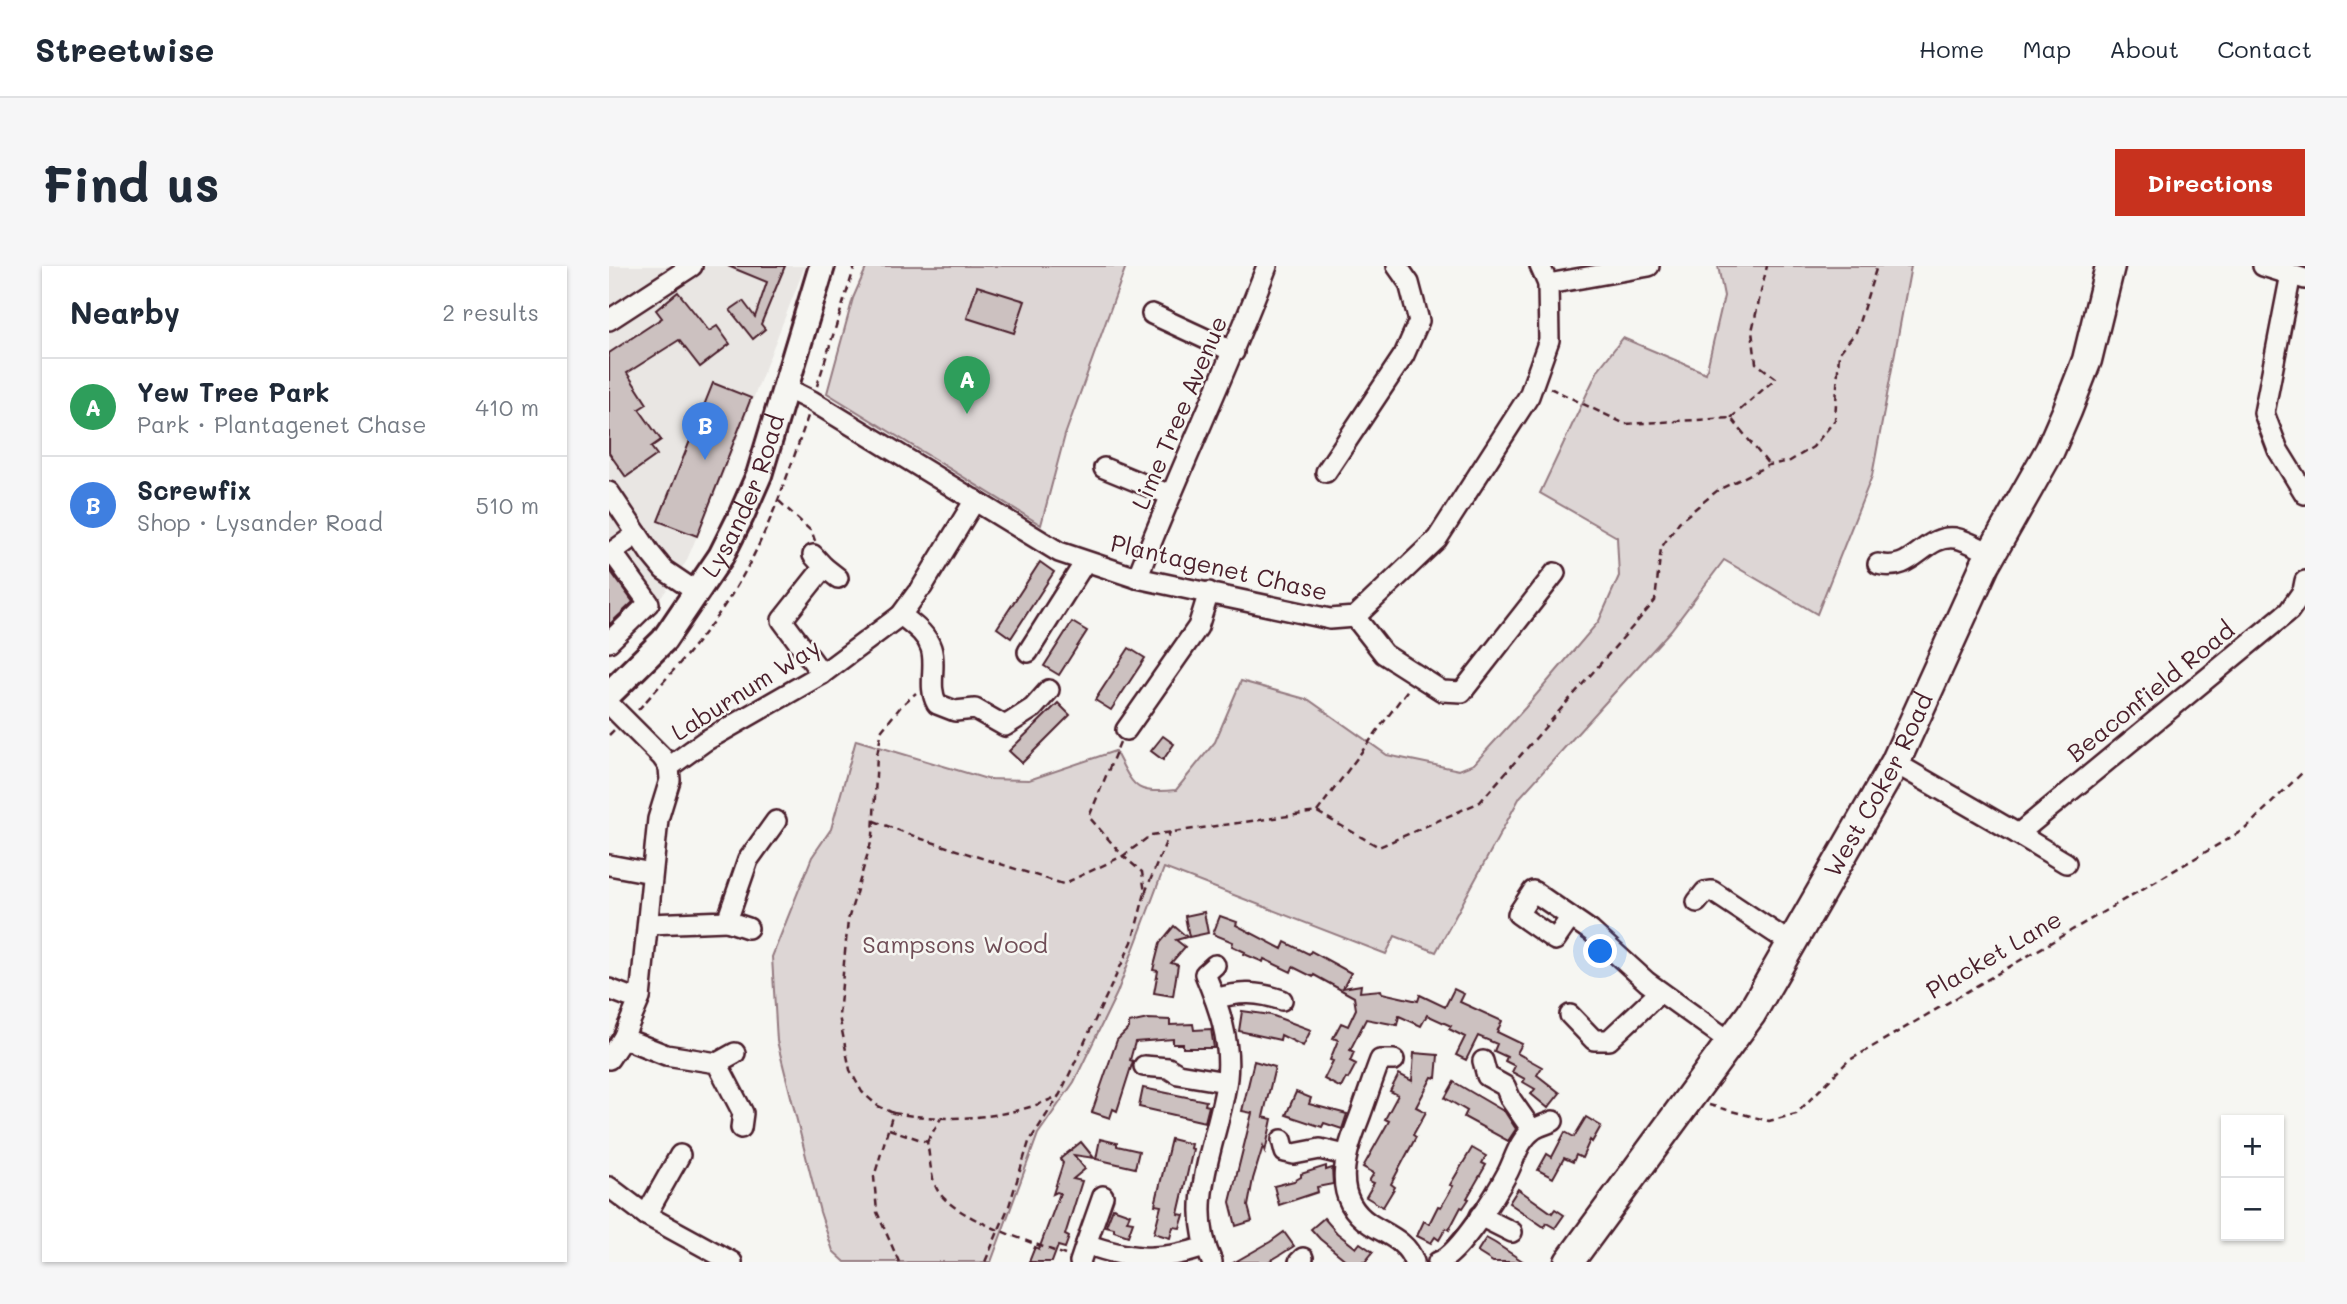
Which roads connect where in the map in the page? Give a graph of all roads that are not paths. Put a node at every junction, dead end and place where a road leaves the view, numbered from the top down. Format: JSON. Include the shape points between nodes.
{"nodes":[{"id":1,"x":692,"y":266,"type":"edge"},
{"id":2,"x":822,"y":266,"type":"edge"},
{"id":3,"x":1266,"y":266,"type":"edge"},
{"id":4,"x":1397,"y":266,"type":"edge"},
{"id":5,"x":1540,"y":266,"type":"edge"},
{"id":6,"x":2110,"y":266,"type":"edge"},
{"id":7,"x":2263,"y":266,"type":"edge"},
{"id":8,"x":1654,"y":271,"type":"edge"},
{"id":9,"x":2298,"y":277,"type":"edge"},
{"id":10,"x":1549,"y":284,"type":"junction"},
{"id":11,"x":1152,"y":314,"type":"dead end"},
{"id":12,"x":609,"y":321,"type":"edge"},
{"id":13,"x":1234,"y":352,"type":"junction"},
{"id":14,"x":786,"y":388,"type":"junction"},
{"id":15,"x":1104,"y":468,"type":"dead end"},
{"id":16,"x":1326,"y":472,"type":"dead end"},
{"id":17,"x":609,"y":492,"type":"edge"},
{"id":18,"x":2305,"y":494,"type":"edge"},
{"id":19,"x":1170,"y":495,"type":"junction"},
{"id":20,"x":975,"y":500,"type":"junction"},
{"id":21,"x":637,"y":534,"type":"junction"},
{"id":22,"x":1992,"y":554,"type":"junction"},
{"id":23,"x":1085,"y":562,"type":"junction"},
{"id":24,"x":1878,"y":564,"type":"dead end"},
{"id":25,"x":825,"y":566,"type":"road end"},
{"id":26,"x":1555,"y":573,"type":"dead end"},
{"id":27,"x":1137,"y":578,"type":"junction"},
{"id":28,"x":2305,"y":582,"type":"edge"},
{"id":29,"x":1209,"y":592,"type":"junction"},
{"id":30,"x":698,"y":593,"type":"junction"},
{"id":31,"x":901,"y":615,"type":"junction"},
{"id":32,"x":1355,"y":617,"type":"junction"},
{"id":33,"x":609,"y":642,"type":"edge"},
{"id":34,"x":1028,"y":652,"type":"dead end"},
{"id":35,"x":822,"y":674,"type":"junction"},
{"id":36,"x":1049,"y":690,"type":"dead end"},
{"id":37,"x":609,"y":694,"type":"edge"},
{"id":38,"x":609,"y":704,"type":"edge"},
{"id":39,"x":1126,"y":730,"type":"dead end"},
{"id":40,"x":1895,"y":763,"type":"junction"},
{"id":41,"x":669,"y":767,"type":"junction"},
{"id":42,"x":776,"y":821,"type":"dead end"},
{"id":43,"x":2018,"y":834,"type":"junction"},
{"id":44,"x":2066,"y":863,"type":"dead end"},
{"id":45,"x":609,"y":865,"type":"edge"},
{"id":46,"x":652,"y":873,"type":"junction"},
{"id":47,"x":1697,"y":902,"type":"dead end"},
{"id":48,"x":1571,"y":917,"type":"dead end"},
{"id":49,"x":727,"y":921,"type":"junction"},
{"id":50,"x":649,"y":924,"type":"junction"},
{"id":51,"x":748,"y":928,"type":"dead end"},
{"id":52,"x":1792,"y":944,"type":"junction"},
{"id":53,"x":1204,"y":971,"type":"dead end"},
{"id":54,"x":609,"y":989,"type":"edge"},
{"id":55,"x":1660,"y":992,"type":"junction"},
{"id":56,"x":641,"y":997,"type":"junction"},
{"id":57,"x":1216,"y":999,"type":"junction"},
{"id":58,"x":1282,"y":1000,"type":"dead end"},
{"id":59,"x":1570,"y":1015,"type":"dead end"},
{"id":60,"x":623,"y":1038,"type":"junction"},
{"id":61,"x":1732,"y":1043,"type":"junction"},
{"id":62,"x":736,"y":1053,"type":"dead end"},
{"id":63,"x":1381,"y":1057,"type":"dead end"},
{"id":64,"x":609,"y":1059,"type":"edge"},
{"id":65,"x":716,"y":1063,"type":"junction"},
{"id":66,"x":1144,"y":1066,"type":"dead end"},
{"id":67,"x":1482,"y":1074,"type":"dead end"},
{"id":68,"x":1226,"y":1082,"type":"junction"},
{"id":69,"x":1553,"y":1121,"type":"dead end"},
{"id":70,"x":741,"y":1128,"type":"dead end"},
{"id":71,"x":1532,"y":1130,"type":"junction"},
{"id":72,"x":1281,"y":1151,"type":"dead end"},
{"id":73,"x":680,"y":1155,"type":"dead end"},
{"id":74,"x":1345,"y":1155,"type":"junction"},
{"id":75,"x":609,"y":1187,"type":"edge"},
{"id":76,"x":1103,"y":1196,"type":"dead end"},
{"id":77,"x":646,"y":1216,"type":"junction"},
{"id":78,"x":1480,"y":1216,"type":"junction"},
{"id":79,"x":1512,"y":1232,"type":"dead end"},
{"id":80,"x":1208,"y":1254,"type":"edge"},
{"id":81,"x":1082,"y":1256,"type":"edge"},
{"id":82,"x":719,"y":1259,"type":"edge"},
{"id":83,"x":1414,"y":1262,"type":"edge"},
{"id":84,"x":1439,"y":1262,"type":"edge"},
{"id":85,"x":1569,"y":1262,"type":"edge"}],
"edges":[{"from":1,"to":12,"type":"street"},
{"from":2,"to":14,"type":"main road","name":"Lysander Road"},
{"from":3,"to":13,"type":"street","name":"Lime Tree Avenue"},
{"from":4,"to":16,"type":"street","via":[[1409,283],[1419,321],[1404,355]]},
{"from":5,"to":10,"type":"street","name":"Plantagenet Chase"},
{"from":6,"to":22,"type":"highway","name":"West Coker Road","via":[[2077,387],[2050,450]]},
{"from":7,"to":9,"type":"street"},
{"from":8,"to":10,"type":"street"},
{"from":9,"to":18,"type":"street","via":[[2264,413],[2278,450]]},
{"from":10,"to":32,"type":"street","name":"Plantagenet Chase","via":[[1549,340],[1529,396],[1437,539]]},
{"from":11,"to":13,"type":"street"},
{"from":13,"to":19,"type":"street","name":"Lime Tree Avenue"},
{"from":14,"to":20,"type":"street","name":"Plantagenet Chase"},
{"from":14,"to":30,"type":"main road","name":"Lysander Road","via":[[741,516]]},
{"from":15,"to":19,"type":"street"},
{"from":17,"to":21,"type":"street"},
{"from":19,"to":27,"type":"street","name":"Lime Tree Avenue"},
{"from":20,"to":23,"type":"street","name":"Plantagenet Chase","via":[[1059,552]]},
{"from":20,"to":31,"type":"street","name":"Laburnum Way"},
{"from":21,"to":30,"type":"street","via":[[664,570]]},
{"from":21,"to":33,"type":"street","via":[[612,552],[649,603]]},
{"from":22,"to":24,"type":"street","via":[[1955,538],[1933,542],[1892,568]]},
{"from":22,"to":40,"type":"highway","name":"West Coker Road"},
{"from":23,"to":27,"type":"street","name":"Plantagenet Chase"},
{"from":23,"to":34,"type":"street"},
{"from":25,"to":35,"type":"street","via":[[782,620]]},
{"from":26,"to":32,"type":"street","via":[[1462,692],[1442,691],[1384,654]]},
{"from":27,"to":29,"type":"street","name":"Plantagenet Chase"},
{"from":28,"to":43,"type":"street","name":"Beaconfield Road","via":[[2289,611]]},
{"from":29,"to":32,"type":"street","name":"Plantagenet Chase","via":[[1330,619]]},
{"from":29,"to":39,"type":"street","via":[[1198,627]]},
{"from":30,"to":37,"type":"main road","name":"Lysander Road","via":[[664,640]]},
{"from":31,"to":35,"type":"street","name":"Laburnum Way"},
{"from":31,"to":36,"type":"street","via":[[922,631],[932,650],[932,694],[937,704],[955,711],[975,709],[1005,726],[1033,708]]},
{"from":35,"to":41,"type":"street","name":"Laburnum Way","via":[[705,741]]},
{"from":38,"to":41,"type":"street"},
{"from":40,"to":43,"type":"street"},
{"from":40,"to":52,"type":"highway","name":"West Coker Road"},
{"from":41,"to":46,"type":"street","name":"Laburnum Way"},
{"from":42,"to":49,"type":"street","via":[[748,860]]},
{"from":43,"to":44,"type":"street"},
{"from":45,"to":46,"type":"street"},
{"from":46,"to":50,"type":"street","name":"Laburnum Way"},
{"from":47,"to":52,"type":"street","via":[[1712,891]]},
{"from":48,"to":55,"type":"street"},
{"from":49,"to":50,"type":"street"},
{"from":49,"to":51,"type":"street"},
{"from":50,"to":56,"type":"street","name":"Laburnum Way"},
{"from":52,"to":61,"type":"highway","name":"West Coker Road"},
{"from":53,"to":57,"type":"street"},
{"from":54,"to":56,"type":"street"},
{"from":55,"to":59,"type":"street","via":[[1609,1040],[1594,1040]]},
{"from":55,"to":61,"type":"street"},
{"from":56,"to":60,"type":"street","name":"Laburnum Way"},
{"from":57,"to":58,"type":"street","via":[[1262,985]]},
{"from":57,"to":68,"type":"street","via":[[1226,1043]]},
{"from":60,"to":64,"type":"street","name":"Laburnum Way"},
{"from":60,"to":65,"type":"street","via":[[666,1055]]},
{"from":61,"to":85,"type":"highway","name":"West Coker Road"},
{"from":62,"to":65,"type":"street"},
{"from":63,"to":74,"type":"street"},
{"from":65,"to":70,"type":"street","via":[[743,1113]]},
{"from":66,"to":68,"type":"street","via":[[1170,1061],[1178,1074]]},
{"from":67,"to":71,"type":"street","via":[[1505,1086]]},
{"from":68,"to":80,"type":"street","via":[[1200,1200]]},
{"from":69,"to":71,"type":"street"},
{"from":71,"to":78,"type":"street"},
{"from":72,"to":74,"type":"street","via":[[1294,1154],[1320,1149]]},
{"from":73,"to":77,"type":"street","via":[[679,1177]]},
{"from":74,"to":83,"type":"street","via":[[1344,1180],[1353,1205],[1370,1224],[1405,1247]]},
{"from":75,"to":77,"type":"street"},
{"from":76,"to":81,"type":"street"},
{"from":77,"to":82,"type":"street"},
{"from":78,"to":79,"type":"street"},
{"from":78,"to":84,"type":"street","via":[[1455,1251]]},
{"from":80,"to":81,"type":"street","via":[[1142,1260]]}]}
